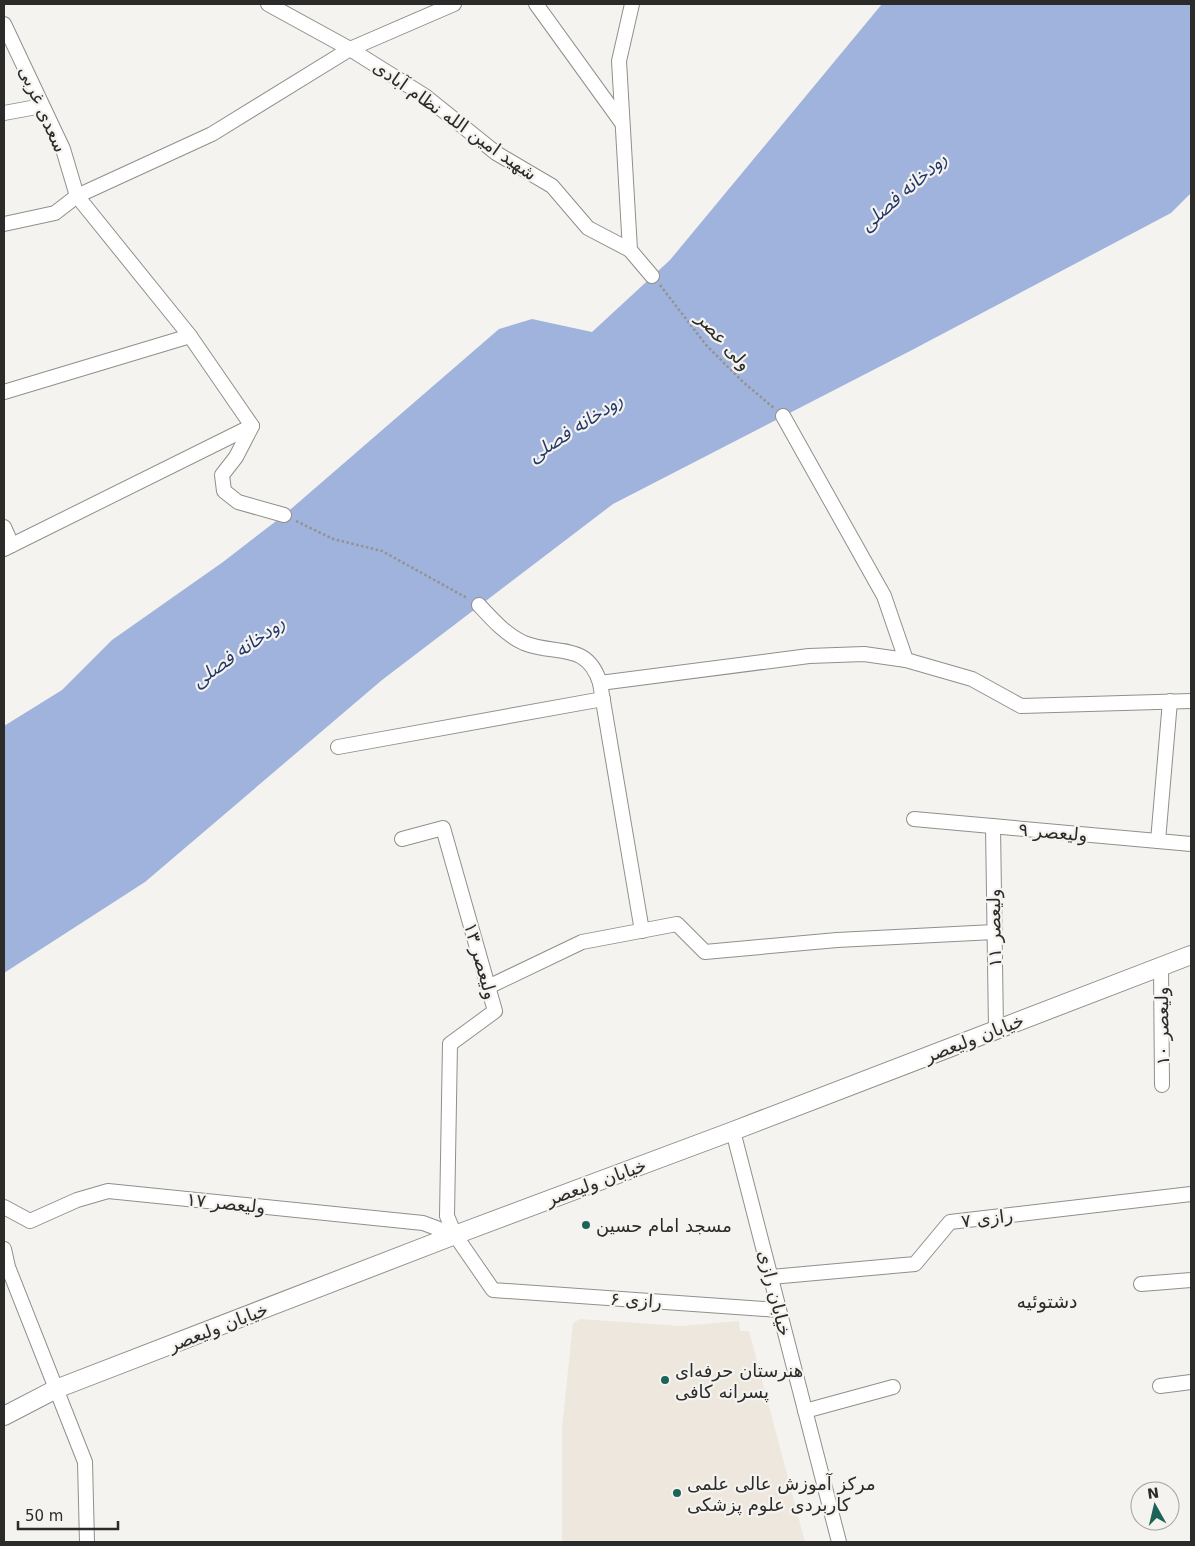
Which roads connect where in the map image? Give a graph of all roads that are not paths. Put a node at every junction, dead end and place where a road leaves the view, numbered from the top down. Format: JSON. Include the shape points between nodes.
{"nodes":[{"id":1,"x":268,"y":4,"type":"edge"},
{"id":2,"x":454,"y":4,"type":"edge"},
{"id":3,"x":536,"y":4,"type":"edge"},
{"id":4,"x":632,"y":4,"type":"edge"},
{"id":5,"x":4,"y":24,"type":"edge"},
{"id":6,"x":350,"y":49,"type":"junction"},
{"id":7,"x":42,"y":106,"type":"junction"},
{"id":8,"x":4,"y":113,"type":"edge"},
{"id":9,"x":622,"y":123,"type":"junction"},
{"id":10,"x":77,"y":196,"type":"junction"},
{"id":11,"x":4,"y":224,"type":"edge"},
{"id":12,"x":630,"y":250,"type":"junction"},
{"id":13,"x":652,"y":276,"type":"road end"},
{"id":14,"x":190,"y":336,"type":"junction"},
{"id":15,"x":4,"y":392,"type":"edge"},
{"id":16,"x":782,"y":416,"type":"road end"},
{"id":17,"x":252,"y":426,"type":"junction"},
{"id":18,"x":284,"y":515,"type":"road end"},
{"id":19,"x":4,"y":527,"type":"edge"},
{"id":20,"x":8,"y":547,"type":"edge"},
{"id":21,"x":480,"y":605,"type":"road end"},
{"id":22,"x":906,"y":660,"type":"junction"},
{"id":23,"x":600,"y":683,"type":"junction"},
{"id":24,"x":603,"y":699,"type":"junction"},
{"id":25,"x":1191,"y":701,"type":"edge"},
{"id":26,"x":1170,"y":702,"type":"junction"},
{"id":27,"x":338,"y":747,"type":"dead end"},
{"id":28,"x":914,"y":819,"type":"dead end"},
{"id":29,"x":993,"y":826,"type":"junction"},
{"id":30,"x":402,"y":839,"type":"dead end"},
{"id":31,"x":1158,"y":841,"type":"junction"},
{"id":32,"x":1191,"y":844,"type":"edge"},
{"id":33,"x":642,"y":931,"type":"junction"},
{"id":34,"x":994,"y":932,"type":"junction"},
{"id":35,"x":1191,"y":955,"type":"edge"},
{"id":36,"x":1161,"y":966,"type":"junction"},
{"id":37,"x":488,"y":986,"type":"junction"},
{"id":38,"x":996,"y":1029,"type":"junction"},
{"id":39,"x":1162,"y":1086,"type":"dead end"},
{"id":40,"x":734,"y":1131,"type":"junction"},
{"id":41,"x":1191,"y":1194,"type":"edge"},
{"id":42,"x":4,"y":1207,"type":"edge"},
{"id":43,"x":455,"y":1235,"type":"junction"},
{"id":44,"x":4,"y":1248,"type":"edge"},
{"id":45,"x":771,"y":1277,"type":"junction"},
{"id":46,"x":1191,"y":1280,"type":"edge"},
{"id":47,"x":1141,"y":1284,"type":"dead end"},
{"id":48,"x":779,"y":1310,"type":"junction"},
{"id":49,"x":1191,"y":1382,"type":"edge"},
{"id":50,"x":1160,"y":1386,"type":"dead end"},
{"id":51,"x":893,"y":1387,"type":"dead end"},
{"id":52,"x":56,"y":1390,"type":"junction"},
{"id":53,"x":805,"y":1411,"type":"junction"},
{"id":54,"x":4,"y":1416,"type":"edge"},
{"id":55,"x":87,"y":1542,"type":"edge"},
{"id":56,"x":839,"y":1542,"type":"edge"}],
"edges":[{"from":1,"to":6,"type":"street","name":"شهید امین الله نظام آبادی"},
{"from":2,"to":6,"type":"street"},
{"from":3,"to":9,"type":"street"},
{"from":4,"to":9,"type":"street","via":[[619,61]]},
{"from":5,"to":7,"type":"street","name":"سعدی غربی"},
{"from":6,"to":10,"type":"street","via":[[212,134]]},
{"from":6,"to":12,"type":"street","name":"شهید امین الله نظام آبادی","via":[[425,96],[496,154],[552,186],[588,228]]},
{"from":7,"to":8,"type":"street"},
{"from":7,"to":10,"type":"street","name":"سعدی غربی","via":[[63,149]]},
{"from":9,"to":12,"type":"street"},
{"from":10,"to":11,"type":"street","via":[[55,213]]},
{"from":10,"to":14,"type":"street"},
{"from":12,"to":13,"type":"street"},
{"from":14,"to":15,"type":"street"},
{"from":14,"to":17,"type":"street"},
{"from":16,"to":22,"type":"street","via":[[884,596]]},
{"from":17,"to":18,"type":"street","via":[[236,457],[222,475],[224,491],[238,502]]},
{"from":17,"to":20,"type":"street"},
{"from":19,"to":20,"type":"street"},
{"from":21,"to":23,"type":"street","via":[[501,629],[524,643],[583,656],[596,669]]},
{"from":22,"to":23,"type":"street","via":[[864,654],[809,656]]},
{"from":22,"to":26,"type":"street","via":[[972,680],[1021,706]]},
{"from":23,"to":24,"type":"street"},
{"from":24,"to":27,"type":"street"},
{"from":24,"to":33,"type":"street"},
{"from":25,"to":26,"type":"street"},
{"from":26,"to":31,"type":"street"},
{"from":28,"to":29,"type":"street","name":"ولیعصر ۹"},
{"from":29,"to":31,"type":"street","name":"ولیعصر ۹"},
{"from":29,"to":34,"type":"street","name":"ولیعصر ۱۱"},
{"from":30,"to":37,"type":"street","name":"ولیعصر ۱۳","via":[[443,828]]},
{"from":31,"to":32,"type":"street","name":"ولیعصر ۹"},
{"from":33,"to":34,"type":"street","via":[[677,924],[705,952],[836,940]]},
{"from":33,"to":37,"type":"street","via":[[582,942]]},
{"from":34,"to":38,"type":"street","name":"ولیعصر ۱۱"},
{"from":35,"to":36,"type":"main road","name":"خیابان ولیعصر"},
{"from":36,"to":38,"type":"main road","name":"خیابان ولیعصر"},
{"from":36,"to":39,"type":"street","name":"ولیعصر ۱۰"},
{"from":37,"to":43,"type":"street","name":"ولیعصر ۱۳","via":[[495,1011],[450,1044],[448,1216]]},
{"from":38,"to":40,"type":"main road","name":"خیابان ولیعصر"},
{"from":40,"to":43,"type":"main road","name":"خیابان ولیعصر"},
{"from":40,"to":45,"type":"street","name":"خیابان رازی"},
{"from":41,"to":45,"type":"street","name":"رازی ۷","via":[[950,1222],[915,1264]]},
{"from":42,"to":43,"type":"street","name":"ولیعصر ۱۷","via":[[30,1221],[77,1200],[108,1191],[423,1223]]},
{"from":43,"to":48,"type":"street","name":"رازی ۶","via":[[493,1290]]},
{"from":43,"to":52,"type":"main road","name":"خیابان ولیعصر"},
{"from":44,"to":52,"type":"street","via":[[8,1267]]},
{"from":45,"to":48,"type":"street","name":"خیابان رازی"},
{"from":46,"to":47,"type":"street"},
{"from":48,"to":53,"type":"street","name":"خیابان رازی"},
{"from":49,"to":50,"type":"street"},
{"from":51,"to":53,"type":"street"},
{"from":52,"to":54,"type":"main road","name":"خیابان ولیعصر"},
{"from":52,"to":55,"type":"street","via":[[86,1462]]},
{"from":53,"to":56,"type":"street","name":"خیابان رازی"}]}
